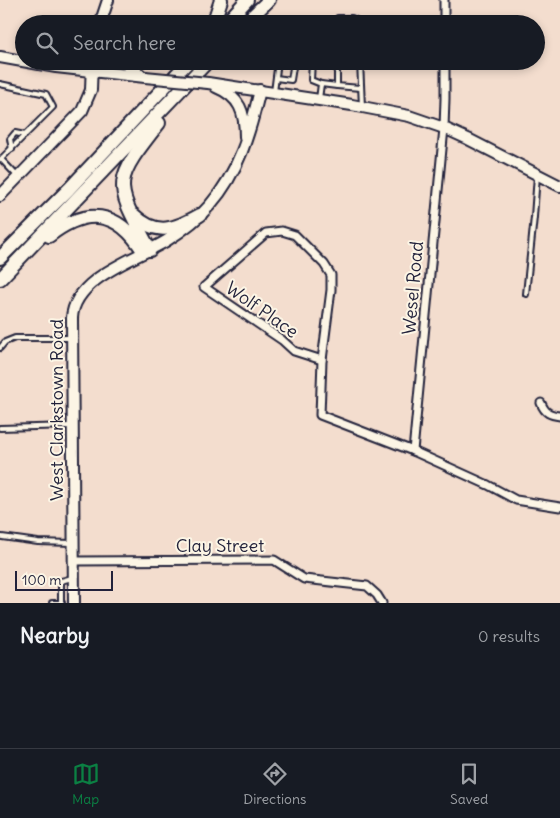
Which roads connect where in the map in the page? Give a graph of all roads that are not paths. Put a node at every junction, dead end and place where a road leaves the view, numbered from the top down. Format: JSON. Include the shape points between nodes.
{"nodes":[{"id":1,"x":221,"y":0,"type":"edge"},
{"id":2,"x":247,"y":0,"type":"edge"},
{"id":3,"x":269,"y":0,"type":"edge"},
{"id":4,"x":444,"y":0,"type":"edge"},
{"id":5,"x":216,"y":15,"type":"edge"},
{"id":6,"x":233,"y":15,"type":"edge"},
{"id":7,"x":253,"y":15,"type":"edge"},
{"id":8,"x":444,"y":15,"type":"edge"},
{"id":9,"x":0,"y":57,"type":"edge"},
{"id":10,"x":15,"y":60,"type":"edge"},
{"id":11,"x":92,"y":70,"type":"edge"},
{"id":12,"x":111,"y":70,"type":"edge"},
{"id":13,"x":133,"y":70,"type":"edge"},
{"id":14,"x":178,"y":70,"type":"edge"},
{"id":15,"x":181,"y":70,"type":"edge"},
{"id":16,"x":200,"y":70,"type":"edge"},
{"id":17,"x":202,"y":70,"type":"edge"},
{"id":18,"x":277,"y":70,"type":"edge"},
{"id":19,"x":293,"y":70,"type":"edge"},
{"id":20,"x":312,"y":70,"type":"edge"},
{"id":21,"x":337,"y":70,"type":"edge"},
{"id":22,"x":360,"y":70,"type":"edge"},
{"id":23,"x":445,"y":70,"type":"edge"},
{"id":24,"x":145,"y":77,"type":"junction"},
{"id":25,"x":276,"y":78,"type":"junction"},
{"id":26,"x":0,"y":84,"type":"edge"},
{"id":27,"x":208,"y":84,"type":"junction"},
{"id":28,"x":321,"y":84,"type":"junction"},
{"id":29,"x":337,"y":86,"type":"junction"},
{"id":30,"x":360,"y":88,"type":"junction"},
{"id":31,"x":260,"y":90,"type":"junction"},
{"id":32,"x":274,"y":92,"type":"junction"},
{"id":33,"x":158,"y":94,"type":"junction"},
{"id":34,"x":319,"y":100,"type":"junction"},
{"id":35,"x":362,"y":107,"type":"junction"},
{"id":36,"x":444,"y":128,"type":"junction"},
{"id":37,"x":26,"y":135,"type":"junction"},
{"id":38,"x":12,"y":149,"type":"junction"},
{"id":39,"x":244,"y":149,"type":"junction"},
{"id":40,"x":1,"y":159,"type":"edge"},
{"id":41,"x":537,"y":175,"type":"junction"},
{"id":42,"x":18,"y":178,"type":"junction"},
{"id":43,"x":560,"y":186,"type":"edge"},
{"id":44,"x":0,"y":196,"type":"edge"},
{"id":45,"x":128,"y":208,"type":"junction"},
{"id":46,"x":200,"y":216,"type":"junction"},
{"id":47,"x":147,"y":251,"type":"junction"},
{"id":48,"x":0,"y":258,"type":"edge"},
{"id":49,"x":0,"y":281,"type":"edge"},
{"id":50,"x":526,"y":294,"type":"dead end"},
{"id":51,"x":72,"y":338,"type":"junction"},
{"id":52,"x":0,"y":348,"type":"edge"},
{"id":53,"x":322,"y":360,"type":"junction"},
{"id":54,"x":541,"y":403,"type":"dead end"},
{"id":55,"x":560,"y":416,"type":"edge"},
{"id":56,"x":73,"y":426,"type":"junction"},
{"id":57,"x":0,"y":428,"type":"edge"},
{"id":58,"x":413,"y":451,"type":"junction"},
{"id":59,"x":560,"y":507,"type":"edge"},
{"id":60,"x":2,"y":537,"type":"dead end"},
{"id":61,"x":74,"y":543,"type":"junction"},
{"id":62,"x":74,"y":561,"type":"junction"},
{"id":63,"x":74,"y":577,"type":"junction"},
{"id":64,"x":52,"y":603,"type":"edge"},
{"id":65,"x":62,"y":603,"type":"edge"},
{"id":66,"x":74,"y":603,"type":"edge"},
{"id":67,"x":382,"y":603,"type":"edge"}],
"edges":[{"from":1,"to":5,"type":"highway"},
{"from":2,"to":6,"type":"highway"},
{"from":3,"to":7,"type":"highway"},
{"from":4,"to":8,"type":"street"},
{"from":9,"to":10,"type":"street"},
{"from":11,"to":42,"type":"street","via":[[90,95],[82,111]]},
{"from":12,"to":24,"type":"street"},
{"from":13,"to":24,"type":"street"},
{"from":14,"to":33,"type":"highway"},
{"from":15,"to":33,"type":"highway"},
{"from":16,"to":49,"type":"highway"},
{"from":17,"to":45,"type":"highway","via":[[129,164],[122,185]]},
{"from":18,"to":25,"type":"lane"},
{"from":19,"to":25,"type":"lane","via":[[291,80]]},
{"from":20,"to":28,"type":"lane","via":[[311,80]]},
{"from":21,"to":29,"type":"lane"},
{"from":22,"to":30,"type":"lane"},
{"from":23,"to":36,"type":"street","name":"Wesel Road"},
{"from":24,"to":27,"type":"street","bridge":true},
{"from":25,"to":32,"type":"lane"},
{"from":26,"to":37,"type":"lane","via":[[46,94],[52,107]]},
{"from":27,"to":31,"type":"street"},
{"from":27,"to":39,"type":"street","via":[[228,93],[241,108]]},
{"from":28,"to":29,"type":"lane"},
{"from":28,"to":34,"type":"lane"},
{"from":29,"to":30,"type":"lane"},
{"from":30,"to":35,"type":"lane"},
{"from":31,"to":32,"type":"street"},
{"from":31,"to":39,"type":"street","name":"West Clarkstown Road"},
{"from":32,"to":34,"type":"street"},
{"from":33,"to":48,"type":"highway"},
{"from":34,"to":35,"type":"street"},
{"from":35,"to":36,"type":"street","via":[[409,116]]},
{"from":36,"to":41,"type":"street"},
{"from":36,"to":58,"type":"street","name":"Wesel Road"},
{"from":37,"to":38,"type":"lane"},
{"from":37,"to":38,"type":"lane","via":[[15,133],[10,139]]},
{"from":38,"to":40,"type":"lane"},
{"from":39,"to":46,"type":"street","name":"West Clarkstown Road","via":[[221,192]]},
{"from":40,"to":42,"type":"lane"},
{"from":41,"to":43,"type":"street"},
{"from":41,"to":50,"type":"lane"},
{"from":42,"to":44,"type":"street"},
{"from":45,"to":46,"type":"highway","via":[[141,221],[159,229],[176,227]]},
{"from":45,"to":47,"type":"highway"},
{"from":46,"to":47,"type":"street","name":"West Clarkstown Road"},
{"from":47,"to":49,"type":"highway","via":[[110,219],[83,218],[54,232]]},
{"from":47,"to":51,"type":"street","name":"West Clarkstown Road","via":[[99,277],[84,289],[73,308]]},
{"from":51,"to":52,"type":"lane","via":[[15,338]]},
{"from":51,"to":56,"type":"street","name":"West Clarkstown Road"},
{"from":53,"to":53,"type":"street","name":"Wolf Place","via":[[331,275],[295,236],[282,231],[266,233],[204,287],[294,351]]},
{"from":53,"to":58,"type":"street","via":[[320,415]]},
{"from":54,"to":55,"type":"street","via":[[545,411]]},
{"from":56,"to":57,"type":"lane"},
{"from":56,"to":61,"type":"street","name":"West Clarkstown Road"},
{"from":58,"to":59,"type":"street","via":[[516,500]]},
{"from":60,"to":61,"type":"lane"},
{"from":61,"to":62,"type":"street","name":"West Clarkstown Road"},
{"from":62,"to":63,"type":"street","name":"West Clarkstown Road"},
{"from":62,"to":67,"type":"street","name":"Clay Street","via":[[274,560],[304,579],[367,586]]},
{"from":63,"to":65,"type":"lane","via":[[61,581]]},
{"from":63,"to":66,"type":"street","name":"West Clarkstown Road"},
{"from":64,"to":65,"type":"lane"}]}
